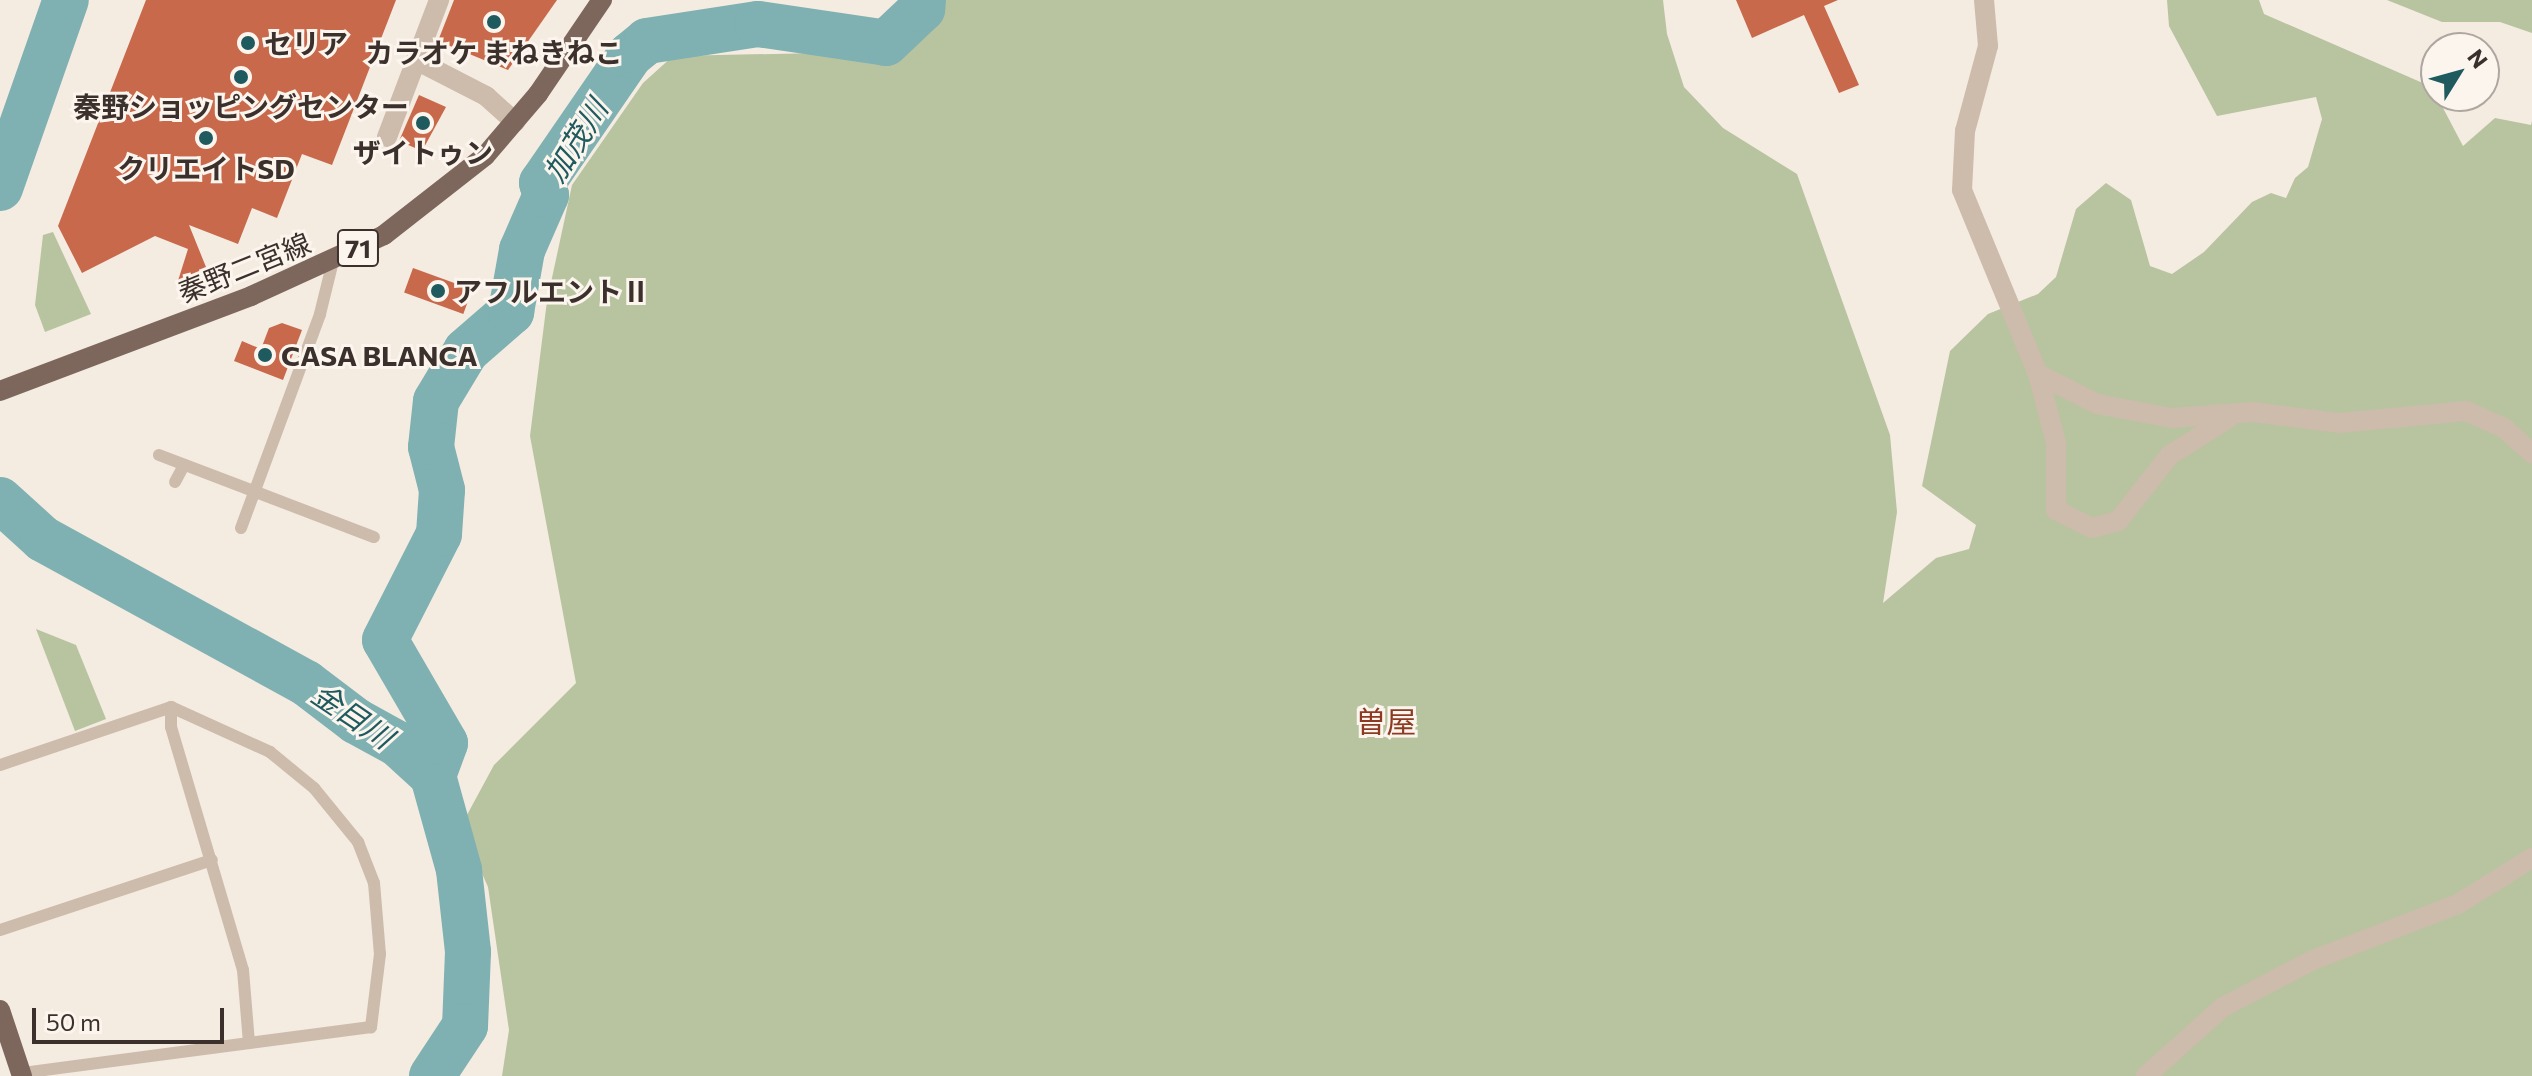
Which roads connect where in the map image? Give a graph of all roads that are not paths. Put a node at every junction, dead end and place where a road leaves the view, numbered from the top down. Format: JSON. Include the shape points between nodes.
{"nodes":[{"id":1,"x":439,"y":0,"type":"edge"},
{"id":2,"x":602,"y":0,"type":"edge"},
{"id":3,"x":1984,"y":0,"type":"edge"},
{"id":4,"x":416,"y":60,"type":"junction"},
{"id":5,"x":515,"y":122,"type":"junction"},
{"id":6,"x":387,"y":137,"type":"dead end"},
{"id":7,"x":333,"y":261,"type":"junction"},
{"id":8,"x":2038,"y":374,"type":"junction"},
{"id":9,"x":0,"y":391,"type":"edge"},
{"id":10,"x":2236,"y":414,"type":"junction"},
{"id":11,"x":2532,"y":453,"type":"edge"},
{"id":12,"x":159,"y":455,"type":"dead end"},
{"id":13,"x":184,"y":465,"type":"junction"},
{"id":14,"x":175,"y":482,"type":"dead end"},
{"id":15,"x":253,"y":493,"type":"junction"},
{"id":16,"x":241,"y":528,"type":"dead end"},
{"id":17,"x":374,"y":537,"type":"dead end"},
{"id":18,"x":171,"y":707,"type":"junction"},
{"id":19,"x":0,"y":765,"type":"edge"},
{"id":20,"x":2532,"y":858,"type":"edge"},
{"id":21,"x":212,"y":860,"type":"junction"},
{"id":22,"x":0,"y":930,"type":"edge"},
{"id":23,"x":1,"y":1018,"type":"edge"},
{"id":24,"x":249,"y":1043,"type":"junction"},
{"id":25,"x":21,"y":1074,"type":"edge"},
{"id":26,"x":2146,"y":1076,"type":"edge"}],
"edges":[{"from":1,"to":4,"type":"street"},
{"from":2,"to":5,"type":"main road","name":"秦野二宮線","number":"71"},
{"from":3,"to":8,"type":"street","via":[[1988,46],[1965,131],[1962,190]]},
{"from":4,"to":5,"type":"street","via":[[486,96]]},
{"from":4,"to":6,"type":"street"},
{"from":5,"to":7,"type":"main road","name":"秦野二宮線","number":"71","via":[[485,156],[417,213]]},
{"from":7,"to":9,"type":"main road","name":"秦野二宮線","number":"71"},
{"from":7,"to":15,"type":"lane","via":[[320,314]]},
{"from":8,"to":10,"type":"street","via":[[2097,404],[2172,418]]},
{"from":8,"to":10,"type":"street","via":[[2056,443],[2056,510],[2092,528],[2118,521],[2178,448]]},
{"from":10,"to":11,"type":"street","via":[[2339,423],[2466,411],[2504,428]]},
{"from":12,"to":13,"type":"lane"},
{"from":13,"to":14,"type":"lane"},
{"from":13,"to":15,"type":"lane"},
{"from":15,"to":16,"type":"lane"},
{"from":15,"to":17,"type":"lane"},
{"from":18,"to":19,"type":"lane"},
{"from":18,"to":21,"type":"lane","via":[[171,727]]},
{"from":18,"to":24,"type":"lane","via":[[270,752],[314,788],[358,842],[374,883],[380,954],[371,1027]]},
{"from":20,"to":26,"type":"street","via":[[2458,904],[2313,960],[2223,1007]]},
{"from":21,"to":22,"type":"lane"},
{"from":21,"to":24,"type":"lane","via":[[243,970]]},
{"from":23,"to":25,"type":"main road"},
{"from":24,"to":25,"type":"lane"}]}
